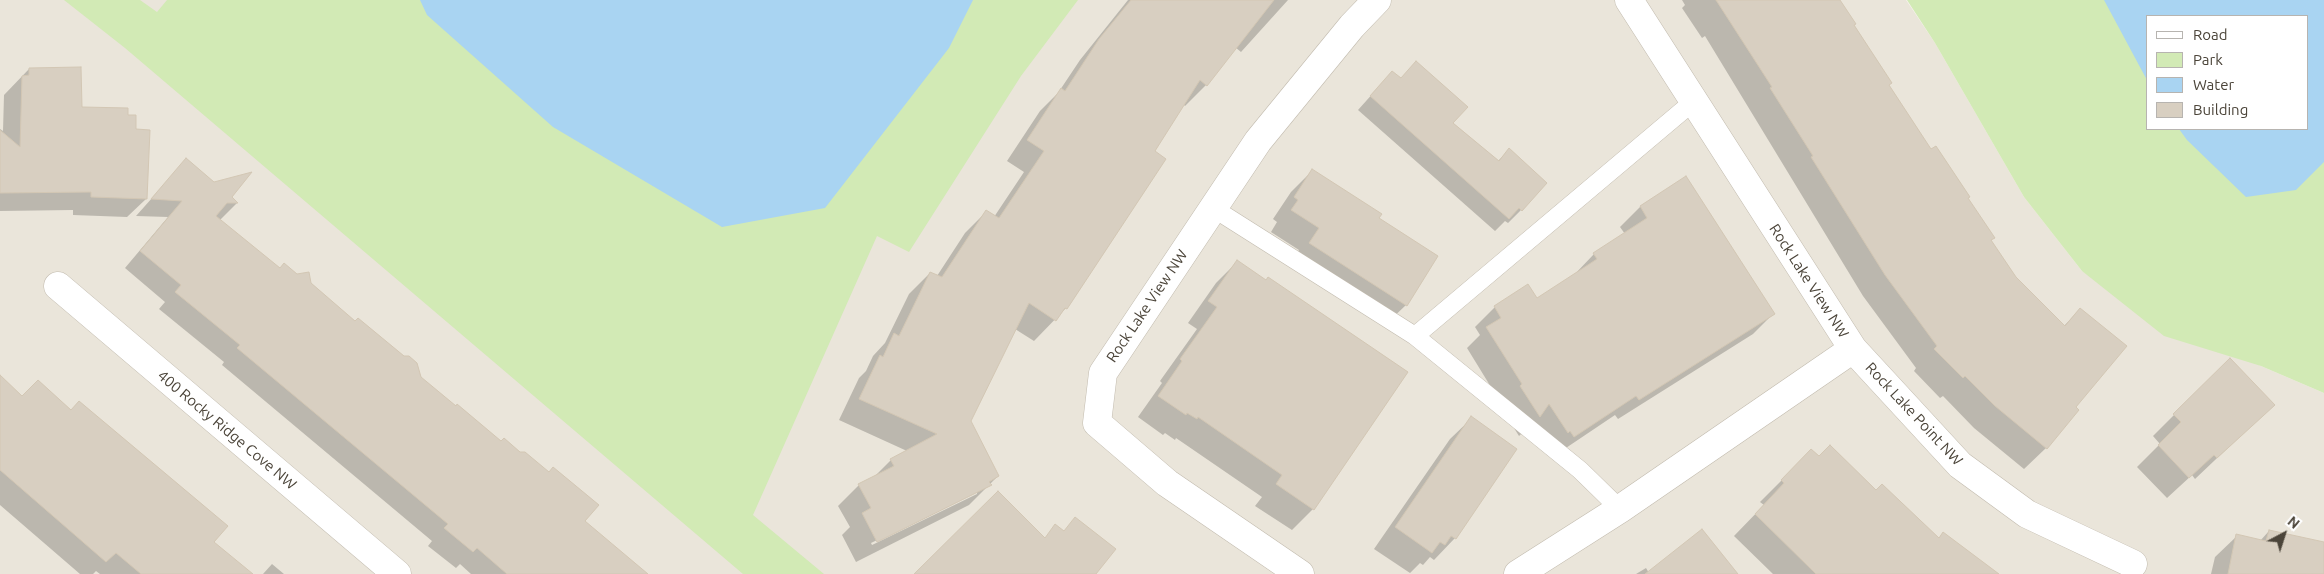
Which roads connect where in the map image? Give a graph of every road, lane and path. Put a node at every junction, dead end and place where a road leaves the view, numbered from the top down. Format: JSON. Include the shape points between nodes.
{"nodes":[{"id":1,"x":1378,"y":0,"type":"edge"},
{"id":2,"x":1629,"y":0,"type":"edge"},
{"id":3,"x":1694,"y":101,"type":"junction"},
{"id":4,"x":1213,"y":208,"type":"junction"},
{"id":5,"x":58,"y":286,"type":"dead end"},
{"id":6,"x":1415,"y":336,"type":"junction"},
{"id":7,"x":1853,"y":349,"type":"junction"},
{"id":8,"x":1620,"y":509,"type":"junction"},
{"id":9,"x":2133,"y":564,"type":"dead end"},
{"id":10,"x":397,"y":574,"type":"edge"},
{"id":11,"x":1300,"y":574,"type":"edge"},
{"id":12,"x":1518,"y":574,"type":"edge"}],
"edges":[{"from":1,"to":4,"type":"street","name":"Rock Lake View NW","via":[[1352,26],[1258,141]]},
{"from":2,"to":3,"type":"street","name":"Rock Lake View NW"},
{"from":3,"to":6,"type":"lane"},
{"from":3,"to":7,"type":"street","name":"Rock Lake View NW"},
{"from":4,"to":6,"type":"lane"},
{"from":4,"to":11,"type":"street","name":"Rock Lake View NW","via":[[1103,372],[1098,423],[1166,483]]},
{"from":5,"to":10,"type":"street","name":"400 Rocky Ridge Cove NW"},
{"from":6,"to":8,"type":"lane","via":[[1580,470]]},
{"from":7,"to":8,"type":"street","name":"Rock Lake View NW"},
{"from":7,"to":9,"type":"street","name":"Rock Lake Point NW","via":[[1960,464],[2027,514]]},
{"from":8,"to":12,"type":"street","name":"Rock Lake View NW"}]}
